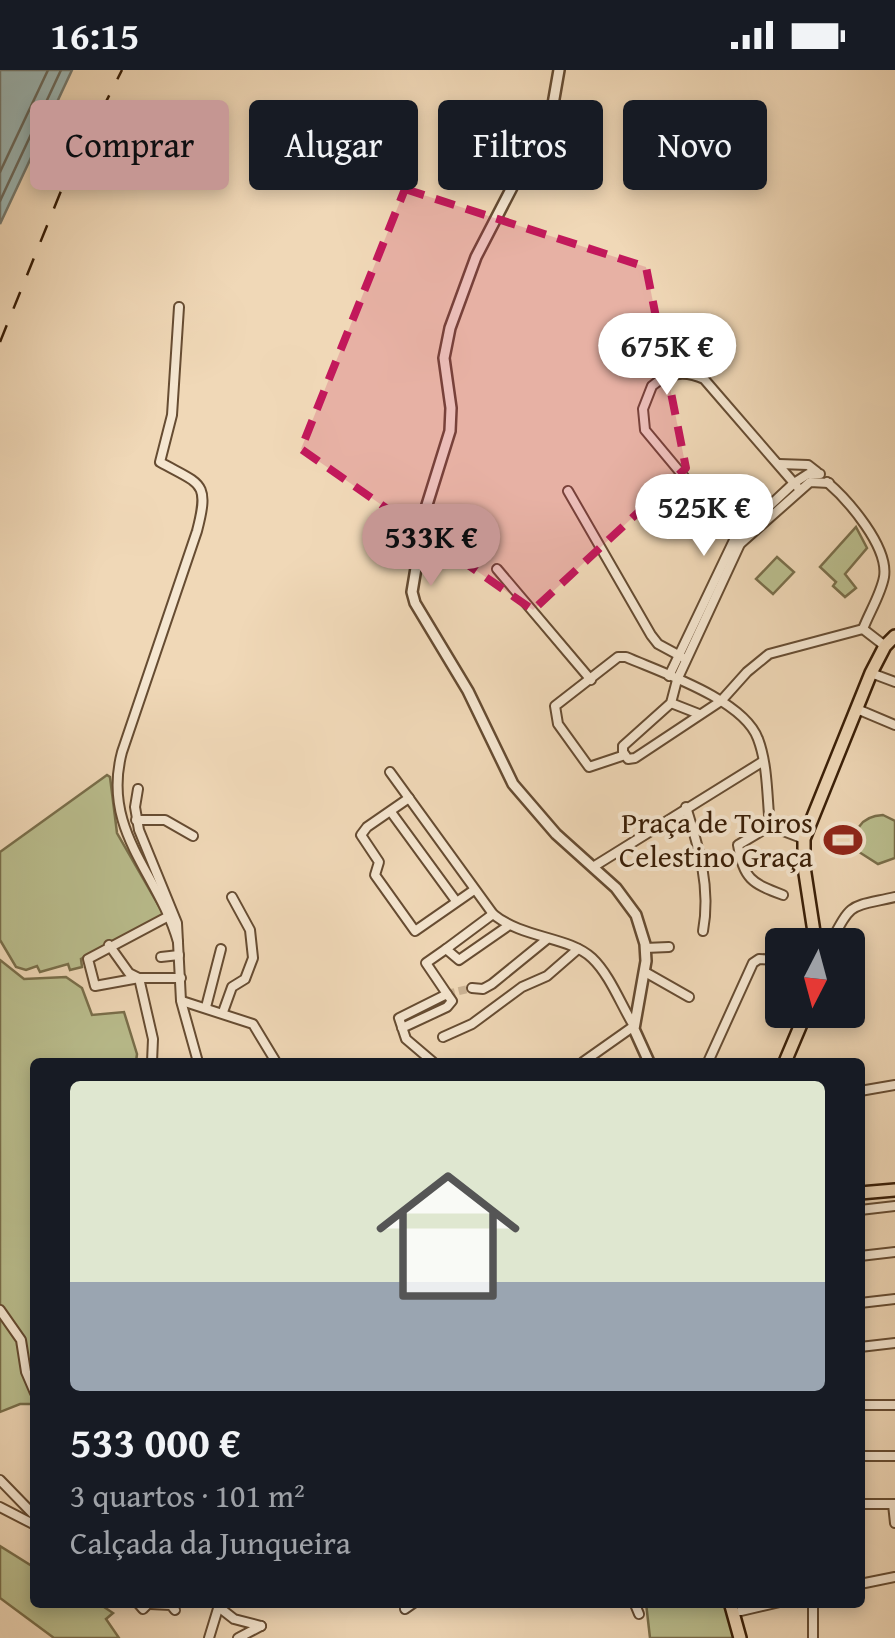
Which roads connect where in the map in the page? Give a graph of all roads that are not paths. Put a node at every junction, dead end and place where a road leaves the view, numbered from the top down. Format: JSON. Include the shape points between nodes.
{"nodes":[{"id":1,"x":559,"y":70,"type":"edge"},
{"id":2,"x":179,"y":307,"type":"dead end"},
{"id":3,"x":779,"y":464,"type":"junction"},
{"id":4,"x":820,"y":474,"type":"junction"},
{"id":5,"x":829,"y":483,"type":"junction"},
{"id":6,"x":797,"y":487,"type":"junction"},
{"id":7,"x":568,"y":491,"type":"dead end"},
{"id":8,"x":737,"y":541,"type":"junction"},
{"id":9,"x":497,"y":569,"type":"dead end"},
{"id":10,"x":895,"y":576,"type":"edge"},
{"id":11,"x":883,"y":580,"type":"junction"},
{"id":12,"x":862,"y":629,"type":"junction"},
{"id":13,"x":895,"y":636,"type":"edge"},
{"id":14,"x":884,"y":646,"type":"junction"},
{"id":15,"x":682,"y":657,"type":"junction"},
{"id":16,"x":872,"y":673,"type":"junction"},
{"id":17,"x":673,"y":678,"type":"junction"},
{"id":18,"x":590,"y":680,"type":"junction"},
{"id":19,"x":895,"y":682,"type":"edge"},
{"id":20,"x":721,"y":701,"type":"junction"},
{"id":21,"x":672,"y":703,"type":"junction"},
{"id":22,"x":857,"y":709,"type":"junction"},
{"id":23,"x":698,"y":714,"type":"junction"},
{"id":24,"x":895,"y":726,"type":"edge"},
{"id":25,"x":625,"y":755,"type":"junction"},
{"id":26,"x":762,"y":762,"type":"junction"},
{"id":27,"x":390,"y":772,"type":"dead end"},
{"id":28,"x":138,"y":788,"type":"dead end"},
{"id":29,"x":409,"y":798,"type":"junction"},
{"id":30,"x":686,"y":806,"type":"junction"},
{"id":31,"x":390,"y":812,"type":"junction"},
{"id":32,"x":136,"y":820,"type":"junction"},
{"id":33,"x":770,"y":826,"type":"junction"},
{"id":34,"x":193,"y":836,"type":"dead end"},
{"id":35,"x":804,"y":839,"type":"junction"},
{"id":36,"x":593,"y":866,"type":"junction"},
{"id":37,"x":474,"y":890,"type":"junction"},
{"id":38,"x":782,"y":896,"type":"dead end"},
{"id":39,"x":232,"y":897,"type":"dead end"},
{"id":40,"x":895,"y":897,"type":"edge"},
{"id":41,"x":456,"y":901,"type":"junction"},
{"id":42,"x":492,"y":914,"type":"junction"},
{"id":43,"x":168,"y":917,"type":"junction"},
{"id":44,"x":484,"y":921,"type":"junction"},
{"id":45,"x":508,"y":926,"type":"junction"},
{"id":46,"x":813,"y":928,"type":"edge"},
{"id":47,"x":838,"y":928,"type":"edge"},
{"id":48,"x":704,"y":931,"type":"dead end"},
{"id":49,"x":495,"y":934,"type":"junction"},
{"id":50,"x":546,"y":940,"type":"junction"},
{"id":51,"x":178,"y":942,"type":"junction"},
{"id":52,"x":110,"y":946,"type":"junction"},
{"id":53,"x":669,"y":947,"type":"dead end"},
{"id":54,"x":222,"y":948,"type":"dead end"},
{"id":55,"x":645,"y":948,"type":"junction"},
{"id":56,"x":446,"y":949,"type":"junction"},
{"id":57,"x":578,"y":949,"type":"junction"},
{"id":58,"x":179,"y":954,"type":"junction"},
{"id":59,"x":161,"y":957,"type":"dead end"},
{"id":60,"x":765,"y":959,"type":"edge"},
{"id":61,"x":645,"y":972,"type":"junction"},
{"id":62,"x":139,"y":978,"type":"junction"},
{"id":63,"x":181,"y":978,"type":"junction"},
{"id":64,"x":472,"y":988,"type":"tunnel mouth"},
{"id":65,"x":690,"y":996,"type":"dead end"},
{"id":66,"x":182,"y":1001,"type":"junction"},
{"id":67,"x":206,"y":1007,"type":"junction"},
{"id":68,"x":223,"y":1012,"type":"junction"},
{"id":69,"x":634,"y":1026,"type":"junction"},
{"id":70,"x":799,"y":1028,"type":"edge"},
{"id":71,"x":443,"y":1037,"type":"dead end"},
{"id":72,"x":152,"y":1058,"type":"edge"},
{"id":73,"x":197,"y":1058,"type":"edge"},
{"id":74,"x":274,"y":1058,"type":"edge"},
{"id":75,"x":428,"y":1058,"type":"edge"},
{"id":76,"x":589,"y":1058,"type":"edge"},
{"id":77,"x":647,"y":1058,"type":"edge"},
{"id":78,"x":710,"y":1058,"type":"edge"},
{"id":79,"x":787,"y":1058,"type":"edge"},
{"id":80,"x":895,"y":1085,"type":"edge"},
{"id":81,"x":865,"y":1090,"type":"edge"},
{"id":82,"x":895,"y":1190,"type":"edge"},
{"id":83,"x":865,"y":1193,"type":"edge"},
{"id":84,"x":895,"y":1206,"type":"edge"},
{"id":85,"x":865,"y":1209,"type":"edge"},
{"id":86,"x":895,"y":1252,"type":"edge"},
{"id":87,"x":865,"y":1255,"type":"edge"},
{"id":88,"x":895,"y":1299,"type":"edge"},
{"id":89,"x":865,"y":1302,"type":"edge"},
{"id":90,"x":0,"y":1310,"type":"edge"},
{"id":91,"x":895,"y":1343,"type":"edge"},
{"id":92,"x":865,"y":1346,"type":"edge"},
{"id":93,"x":30,"y":1382,"type":"edge"},
{"id":94,"x":865,"y":1405,"type":"edge"},
{"id":95,"x":895,"y":1405,"type":"edge"},
{"id":96,"x":865,"y":1456,"type":"edge"},
{"id":97,"x":895,"y":1456,"type":"edge"},
{"id":98,"x":0,"y":1480,"type":"edge"},
{"id":99,"x":865,"y":1504,"type":"edge"},
{"id":100,"x":894,"y":1504,"type":"edge"},
{"id":101,"x":0,"y":1507,"type":"edge"},
{"id":102,"x":30,"y":1511,"type":"edge"},
{"id":103,"x":30,"y":1522,"type":"edge"},
{"id":104,"x":895,"y":1522,"type":"edge"},
{"id":105,"x":895,"y":1576,"type":"edge"},
{"id":106,"x":865,"y":1583,"type":"edge"},
{"id":107,"x":219,"y":1608,"type":"edge"},
{"id":108,"x":223,"y":1608,"type":"edge"},
{"id":109,"x":636,"y":1608,"type":"edge"},
{"id":110,"x":732,"y":1608,"type":"edge"},
{"id":111,"x":740,"y":1608,"type":"edge"},
{"id":112,"x":812,"y":1608,"type":"edge"},
{"id":113,"x":638,"y":1614,"type":"dead end"},
{"id":114,"x":262,"y":1626,"type":"junction"},
{"id":115,"x":210,"y":1638,"type":"edge"},
{"id":116,"x":238,"y":1638,"type":"edge"},
{"id":117,"x":260,"y":1638,"type":"edge"},
{"id":118,"x":744,"y":1638,"type":"edge"},
{"id":119,"x":813,"y":1638,"type":"edge"}],
"edges":[{"from":1,"to":36,"type":"street","via":[[552,110],[456,308],[444,358],[450,431],[426,508],[412,587],[513,784]]},
{"from":2,"to":43,"type":"street","via":[[172,414],[160,462],[198,484],[204,500],[116,782],[127,838]]},
{"from":3,"to":4,"type":"street","via":[[808,465]]},
{"from":3,"to":6,"type":"street"},
{"from":3,"to":8,"type":"street","via":[[699,377],[672,374],[649,390],[642,414],[646,430]]},
{"from":4,"to":5,"type":"street"},
{"from":4,"to":6,"type":"street","via":[[808,474]]},
{"from":5,"to":6,"type":"street"},
{"from":5,"to":11,"type":"street","via":[[862,520],[884,567]]},
{"from":6,"to":8,"type":"street"},
{"from":7,"to":15,"type":"street","via":[[651,635]]},
{"from":8,"to":15,"type":"street"},
{"from":9,"to":18,"type":"street"},
{"from":10,"to":11,"type":"street"},
{"from":11,"to":12,"type":"street"},
{"from":12,"to":14,"type":"street"},
{"from":12,"to":20,"type":"street","via":[[769,654]]},
{"from":13,"to":14,"type":"main road"},
{"from":14,"to":16,"type":"main road"},
{"from":15,"to":17,"type":"street"},
{"from":16,"to":19,"type":"street"},
{"from":16,"to":22,"type":"main road"},
{"from":17,"to":18,"type":"street","via":[[626,656]]},
{"from":17,"to":20,"type":"street"},
{"from":17,"to":21,"type":"street"},
{"from":18,"to":25,"type":"street","via":[[556,702],[558,724],[589,767]]},
{"from":20,"to":23,"type":"street"},
{"from":20,"to":26,"type":"street","via":[[755,731]]},
{"from":21,"to":23,"type":"street"},
{"from":21,"to":25,"type":"street","via":[[623,746]]},
{"from":22,"to":24,"type":"street"},
{"from":22,"to":35,"type":"main road"},
{"from":23,"to":25,"type":"street","via":[[635,758]]},
{"from":26,"to":30,"type":"street"},
{"from":26,"to":33,"type":"street"},
{"from":27,"to":29,"type":"street"},
{"from":28,"to":32,"type":"street"},
{"from":29,"to":31,"type":"street"},
{"from":29,"to":37,"type":"street"},
{"from":30,"to":36,"type":"street"},
{"from":30,"to":48,"type":"street","via":[[708,903]]},
{"from":31,"to":41,"type":"street"},
{"from":31,"to":41,"type":"street","via":[[361,834],[379,862],[375,875],[398,911],[415,931]]},
{"from":32,"to":34,"type":"street","via":[[165,820]]},
{"from":32,"to":51,"type":"street"},
{"from":33,"to":35,"type":"street"},
{"from":33,"to":38,"type":"street","via":[[738,845],[742,871]]},
{"from":35,"to":46,"type":"main road"},
{"from":36,"to":55,"type":"street","via":[[632,909]]},
{"from":37,"to":41,"type":"street"},
{"from":37,"to":42,"type":"street"},
{"from":39,"to":68,"type":"street","via":[[250,930],[253,958]]},
{"from":40,"to":47,"type":"street","via":[[858,903]]},
{"from":42,"to":44,"type":"street"},
{"from":42,"to":45,"type":"street"},
{"from":43,"to":51,"type":"street"},
{"from":43,"to":52,"type":"street"},
{"from":44,"to":49,"type":"street"},
{"from":44,"to":56,"type":"street"},
{"from":45,"to":49,"type":"street"},
{"from":45,"to":50,"type":"street"},
{"from":49,"to":56,"type":"street","via":[[459,960]]},
{"from":50,"to":57,"type":"street"},
{"from":50,"to":64,"type":"street","via":[[492,984]]},
{"from":51,"to":58,"type":"street"},
{"from":52,"to":62,"type":"street"},
{"from":52,"to":62,"type":"street","via":[[88,959],[95,986]]},
{"from":53,"to":55,"type":"street"},
{"from":54,"to":67,"type":"street"},
{"from":55,"to":61,"type":"street"},
{"from":56,"to":75,"type":"street","via":[[426,963],[452,1001],[402,1028]]},
{"from":57,"to":69,"type":"street","via":[[592,958]]},
{"from":57,"to":71,"type":"street","via":[[547,976]]},
{"from":58,"to":59,"type":"street"},
{"from":58,"to":63,"type":"street"},
{"from":60,"to":78,"type":"street","via":[[753,963]]},
{"from":61,"to":65,"type":"street"},
{"from":61,"to":69,"type":"street"},
{"from":62,"to":63,"type":"street"},
{"from":62,"to":72,"type":"street"},
{"from":63,"to":66,"type":"street"},
{"from":66,"to":67,"type":"street"},
{"from":66,"to":73,"type":"street"},
{"from":67,"to":68,"type":"street"},
{"from":68,"to":74,"type":"street","via":[[257,1027]]},
{"from":69,"to":76,"type":"street"},
{"from":69,"to":77,"type":"street"},
{"from":70,"to":79,"type":"main road"},
{"from":80,"to":81,"type":"street"},
{"from":82,"to":83,"type":"main road"},
{"from":84,"to":85,"type":"street"},
{"from":86,"to":87,"type":"street"},
{"from":88,"to":89,"type":"street"},
{"from":90,"to":93,"type":"street","via":[[21,1340]]},
{"from":91,"to":92,"type":"street"},
{"from":94,"to":95,"type":"street"},
{"from":96,"to":97,"type":"street"},
{"from":98,"to":102,"type":"street"},
{"from":99,"to":100,"type":"street"},
{"from":100,"to":104,"type":"street"},
{"from":101,"to":103,"type":"street"},
{"from":105,"to":106,"type":"street"},
{"from":107,"to":115,"type":"street"},
{"from":108,"to":114,"type":"street","via":[[234,1619]]},
{"from":109,"to":113,"type":"street"},
{"from":110,"to":118,"type":"main road"},
{"from":111,"to":118,"type":"main road"},
{"from":112,"to":119,"type":"street"},
{"from":114,"to":116,"type":"street"},
{"from":114,"to":117,"type":"street"}]}
